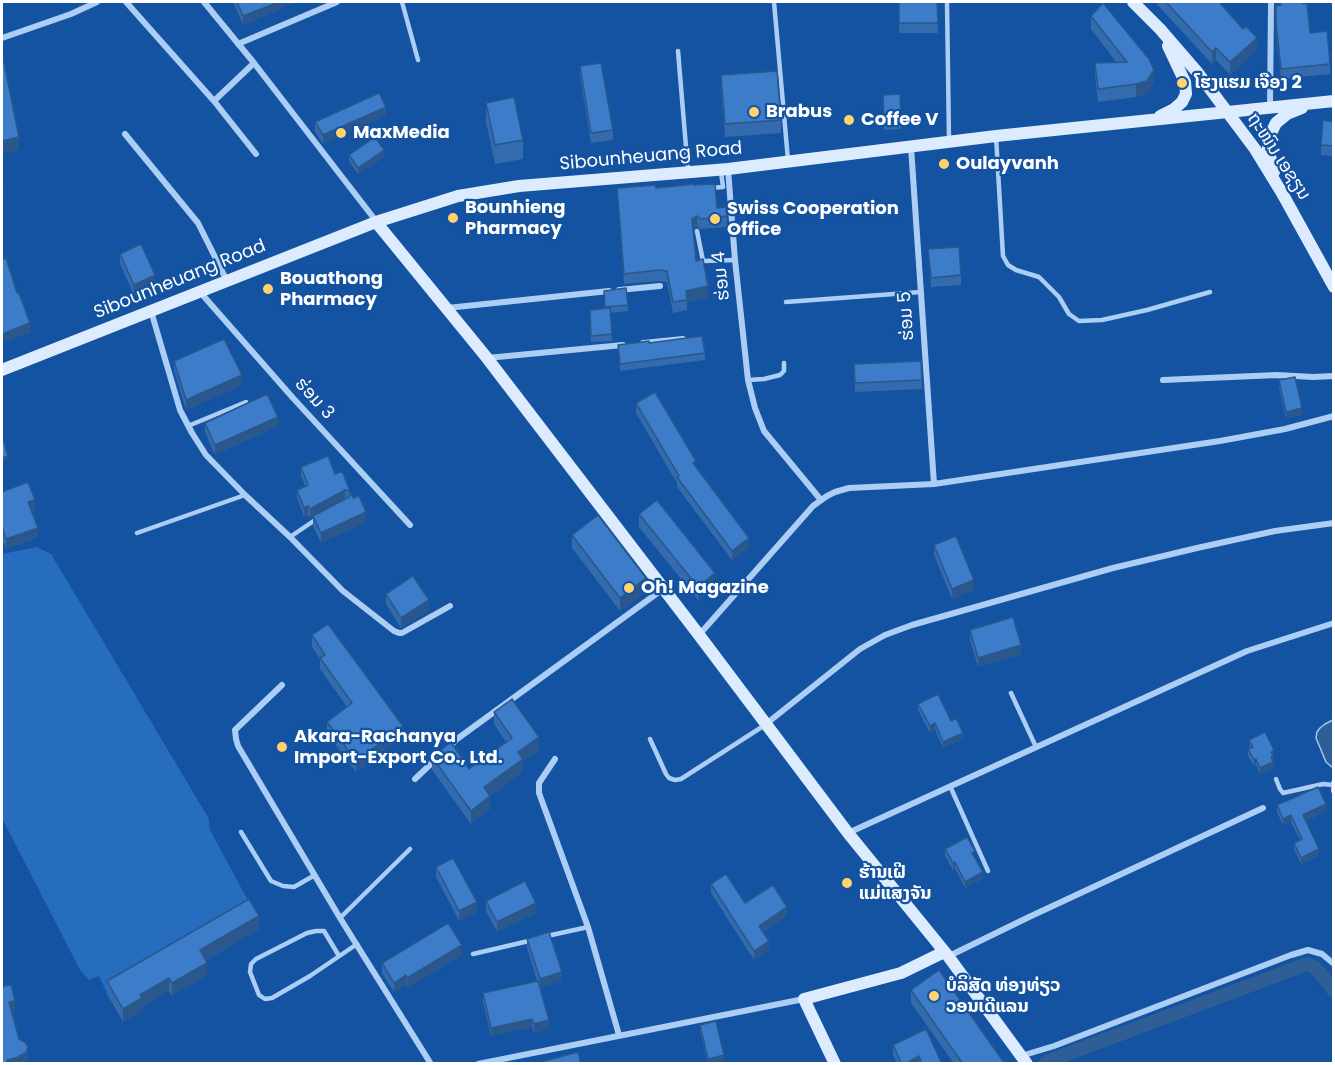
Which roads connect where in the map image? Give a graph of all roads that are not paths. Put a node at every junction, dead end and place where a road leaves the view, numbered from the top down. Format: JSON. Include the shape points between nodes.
{"nodes":[{"id":1,"x":97,"y":2,"type":"edge"},
{"id":2,"x":126,"y":2,"type":"edge"},
{"id":3,"x":204,"y":2,"type":"edge"},
{"id":4,"x":337,"y":2,"type":"edge"},
{"id":5,"x":402,"y":2,"type":"edge"},
{"id":6,"x":774,"y":2,"type":"edge"},
{"id":7,"x":947,"y":2,"type":"edge"},
{"id":8,"x":1133,"y":2,"type":"edge"},
{"id":9,"x":1271,"y":2,"type":"edge"},
{"id":10,"x":1160,"y":29,"type":"junction"},
{"id":11,"x":2,"y":39,"type":"edge"},
{"id":12,"x":238,"y":44,"type":"junction"},
{"id":13,"x":678,"y":51,"type":"dead end"},
{"id":14,"x":418,"y":60,"type":"dead end"},
{"id":15,"x":254,"y":63,"type":"junction"},
{"id":16,"x":214,"y":101,"type":"junction"},
{"id":17,"x":1331,"y":101,"type":"edge"},
{"id":18,"x":1270,"y":107,"type":"junction"},
{"id":19,"x":1226,"y":111,"type":"junction"},
{"id":20,"x":1154,"y":119,"type":"junction"},
{"id":21,"x":125,"y":134,"type":"dead end"},
{"id":22,"x":996,"y":136,"type":"junction"},
{"id":23,"x":949,"y":142,"type":"junction"},
{"id":24,"x":911,"y":146,"type":"junction"},
{"id":25,"x":256,"y":154,"type":"dead end"},
{"id":26,"x":789,"y":162,"type":"junction"},
{"id":27,"x":724,"y":169,"type":"junction"},
{"id":28,"x":688,"y":171,"type":"junction"},
{"id":29,"x":706,"y":189,"type":"edge"},
{"id":30,"x":1282,"y":193,"type":"junction"},
{"id":31,"x":376,"y":222,"type":"junction"},
{"id":32,"x":696,"y":231,"type":"edge"},
{"id":33,"x":735,"y":260,"type":"junction"},
{"id":34,"x":227,"y":281,"type":"junction"},
{"id":35,"x":660,"y":286,"type":"dead end"},
{"id":36,"x":1334,"y":286,"type":"edge"},
{"id":37,"x":199,"y":292,"type":"junction"},
{"id":38,"x":921,"y":292,"type":"junction"},
{"id":39,"x":1210,"y":292,"type":"dead end"},
{"id":40,"x":786,"y":302,"type":"dead end"},
{"id":41,"x":447,"y":308,"type":"junction"},
{"id":42,"x":151,"y":311,"type":"junction"},
{"id":43,"x":693,"y":338,"type":"edge"},
{"id":44,"x":487,"y":358,"type":"junction"},
{"id":45,"x":784,"y":363,"type":"dead end"},
{"id":46,"x":2,"y":370,"type":"edge"},
{"id":47,"x":1334,"y":376,"type":"edge"},
{"id":48,"x":748,"y":380,"type":"junction"},
{"id":49,"x":1163,"y":380,"type":"dead end"},
{"id":50,"x":246,"y":402,"type":"edge"},
{"id":51,"x":1334,"y":416,"type":"edge"},
{"id":52,"x":188,"y":426,"type":"junction"},
{"id":53,"x":934,"y":484,"type":"junction"},
{"id":54,"x":245,"y":495,"type":"junction"},
{"id":55,"x":821,"y":500,"type":"junction"},
{"id":56,"x":322,"y":516,"type":"edge"},
{"id":57,"x":1334,"y":523,"type":"edge"},
{"id":58,"x":410,"y":525,"type":"dead end"},
{"id":59,"x":137,"y":533,"type":"dead end"},
{"id":60,"x":290,"y":537,"type":"junction"},
{"id":61,"x":663,"y":589,"type":"junction"},
{"id":62,"x":450,"y":606,"type":"dead end"},
{"id":63,"x":1334,"y":623,"type":"edge"},
{"id":64,"x":699,"y":635,"type":"junction"},
{"id":65,"x":282,"y":685,"type":"dead end"},
{"id":66,"x":1011,"y":693,"type":"dead end"},
{"id":67,"x":766,"y":724,"type":"junction"},
{"id":68,"x":650,"y":739,"type":"dead end"},
{"id":69,"x":1036,"y":747,"type":"junction"},
{"id":70,"x":555,"y":759,"type":"dead end"},
{"id":71,"x":415,"y":779,"type":"dead end"},
{"id":72,"x":1276,"y":779,"type":"dead end"},
{"id":73,"x":1333,"y":784,"type":"edge"},
{"id":74,"x":950,"y":786,"type":"junction"},
{"id":75,"x":1334,"y":791,"type":"edge"},
{"id":76,"x":1263,"y":808,"type":"dead end"},
{"id":77,"x":241,"y":832,"type":"dead end"},
{"id":78,"x":848,"y":833,"type":"junction"},
{"id":79,"x":410,"y":849,"type":"dead end"},
{"id":80,"x":988,"y":871,"type":"dead end"},
{"id":81,"x":315,"y":875,"type":"junction"},
{"id":82,"x":340,"y":918,"type":"junction"},
{"id":83,"x":588,"y":927,"type":"junction"},
{"id":84,"x":357,"y":944,"type":"junction"},
{"id":85,"x":472,"y":954,"type":"dead end"},
{"id":86,"x":946,"y":954,"type":"junction"},
{"id":87,"x":339,"y":956,"type":"junction"},
{"id":88,"x":1334,"y":964,"type":"edge"},
{"id":89,"x":804,"y":999,"type":"junction"},
{"id":90,"x":619,"y":1035,"type":"junction"},
{"id":91,"x":1024,"y":1060,"type":"edge"},
{"id":92,"x":430,"y":1064,"type":"edge"},
{"id":93,"x":478,"y":1064,"type":"edge"},
{"id":94,"x":835,"y":1064,"type":"edge"}],
"edges":[{"from":1,"to":11,"type":"street"},
{"from":2,"to":16,"type":"street"},
{"from":3,"to":12,"type":"street"},
{"from":4,"to":12,"type":"street"},
{"from":5,"to":14,"type":"lane"},
{"from":6,"to":26,"type":"lane"},
{"from":7,"to":23,"type":"lane"},
{"from":8,"to":10,"type":"street","name":"ຖະໜົນ ເອຊຽນ"},
{"from":9,"to":18,"type":"street"},
{"from":10,"to":19,"type":"street","name":"ຖະໜົນ ເອຊຽນ"},
{"from":10,"to":20,"type":"street","via":[[1185,82],[1186,93],[1174,109]]},
{"from":12,"to":15,"type":"street"},
{"from":13,"to":28,"type":"lane"},
{"from":15,"to":16,"type":"street"},
{"from":15,"to":31,"type":"street"},
{"from":16,"to":25,"type":"street"},
{"from":17,"to":18,"type":"street","name":"Sibounheuang Road"},
{"from":17,"to":30,"type":"street","via":[[1287,114],[1276,123],[1268,148]]},
{"from":18,"to":19,"type":"street","name":"Sibounheuang Road"},
{"from":19,"to":20,"type":"street","name":"Sibounheuang Road"},
{"from":19,"to":30,"type":"street","name":"ຖະໜົນ ເອຊຽນ"},
{"from":20,"to":22,"type":"street","name":"Sibounheuang Road"},
{"from":21,"to":34,"type":"street","via":[[198,223]]},
{"from":22,"to":23,"type":"street","name":"Sibounheuang Road"},
{"from":22,"to":39,"type":"lane","via":[[1003,256],[1016,270],[1039,277],[1074,318],[1102,320]]},
{"from":23,"to":24,"type":"street","name":"Sibounheuang Road"},
{"from":24,"to":26,"type":"street","name":"Sibounheuang Road"},
{"from":24,"to":38,"type":"street","name":"ຮ່ອມ 5"},
{"from":26,"to":27,"type":"street","name":"Sibounheuang Road"},
{"from":27,"to":28,"type":"street","name":"Sibounheuang Road"},
{"from":27,"to":29,"type":"lane","via":[[723,187]]},
{"from":27,"to":33,"type":"street","name":"ຮ່ອມ 4"},
{"from":28,"to":31,"type":"street","name":"Sibounheuang Road","via":[[519,186],[458,196]]},
{"from":30,"to":36,"type":"street","name":"ຖະໜົນ ເອຊຽນ"},
{"from":31,"to":34,"type":"street","name":"Sibounheuang Road"},
{"from":31,"to":41,"type":"street"},
{"from":32,"to":33,"type":"lane","via":[[703,261]]},
{"from":33,"to":48,"type":"street","name":"ຮ່ອມ 4"},
{"from":34,"to":37,"type":"street","name":"Sibounheuang Road"},
{"from":35,"to":41,"type":"street"},
{"from":37,"to":42,"type":"street","name":"Sibounheuang Road"},
{"from":37,"to":58,"type":"street","name":"ຮ່ອມ 3"},
{"from":38,"to":40,"type":"lane"},
{"from":38,"to":53,"type":"street","name":"ຮ່ອມ 5"},
{"from":41,"to":44,"type":"street"},
{"from":42,"to":46,"type":"street","name":"Sibounheuang Road"},
{"from":42,"to":52,"type":"street"},
{"from":43,"to":44,"type":"street"},
{"from":44,"to":61,"type":"street"},
{"from":45,"to":48,"type":"lane","via":[[780,375]]},
{"from":47,"to":49,"type":"street"},
{"from":48,"to":55,"type":"street","name":"ຮ່ອມ 4","via":[[764,431]]},
{"from":50,"to":52,"type":"lane"},
{"from":51,"to":53,"type":"street","via":[[1231,439]]},
{"from":52,"to":54,"type":"street","via":[[206,454]]},
{"from":53,"to":55,"type":"street","via":[[849,488]]},
{"from":54,"to":59,"type":"lane"},
{"from":54,"to":60,"type":"street"},
{"from":55,"to":64,"type":"street"},
{"from":56,"to":60,"type":"lane"},
{"from":57,"to":67,"type":"street","via":[[1275,531],[1113,568],[885,634],[860,649]]},
{"from":60,"to":62,"type":"street","via":[[343,591],[394,631],[402,633]]},
{"from":61,"to":64,"type":"street"},
{"from":61,"to":71,"type":"street","via":[[457,739]]},
{"from":63,"to":69,"type":"street","via":[[1247,651]]},
{"from":64,"to":67,"type":"street"},
{"from":65,"to":81,"type":"street","via":[[236,730],[236,739]]},
{"from":66,"to":69,"type":"lane"},
{"from":67,"to":68,"type":"lane","via":[[675,780],[666,774]]},
{"from":67,"to":78,"type":"street"},
{"from":69,"to":74,"type":"street"},
{"from":70,"to":83,"type":"street","via":[[539,783],[539,793]]},
{"from":72,"to":73,"type":"lane","via":[[1283,793]]},
{"from":73,"to":75,"type":"street"},
{"from":74,"to":78,"type":"street"},
{"from":74,"to":80,"type":"lane"},
{"from":76,"to":86,"type":"street"},
{"from":77,"to":81,"type":"lane","via":[[272,881],[294,887]]},
{"from":78,"to":86,"type":"street"},
{"from":79,"to":82,"type":"lane"},
{"from":81,"to":82,"type":"street"},
{"from":82,"to":84,"type":"street"},
{"from":83,"to":85,"type":"lane"},
{"from":83,"to":90,"type":"street"},
{"from":84,"to":87,"type":"lane"},
{"from":84,"to":92,"type":"street"},
{"from":86,"to":89,"type":"street","via":[[894,976]]},
{"from":86,"to":91,"type":"street"},
{"from":87,"to":87,"type":"lane","via":[[272,998],[259,995],[250,972],[256,958],[316,931],[324,931]]},
{"from":88,"to":91,"type":"street","via":[[1322,954],[1308,950],[1291,955]]},
{"from":89,"to":90,"type":"street"},
{"from":89,"to":94,"type":"street"},
{"from":90,"to":93,"type":"street"}]}
